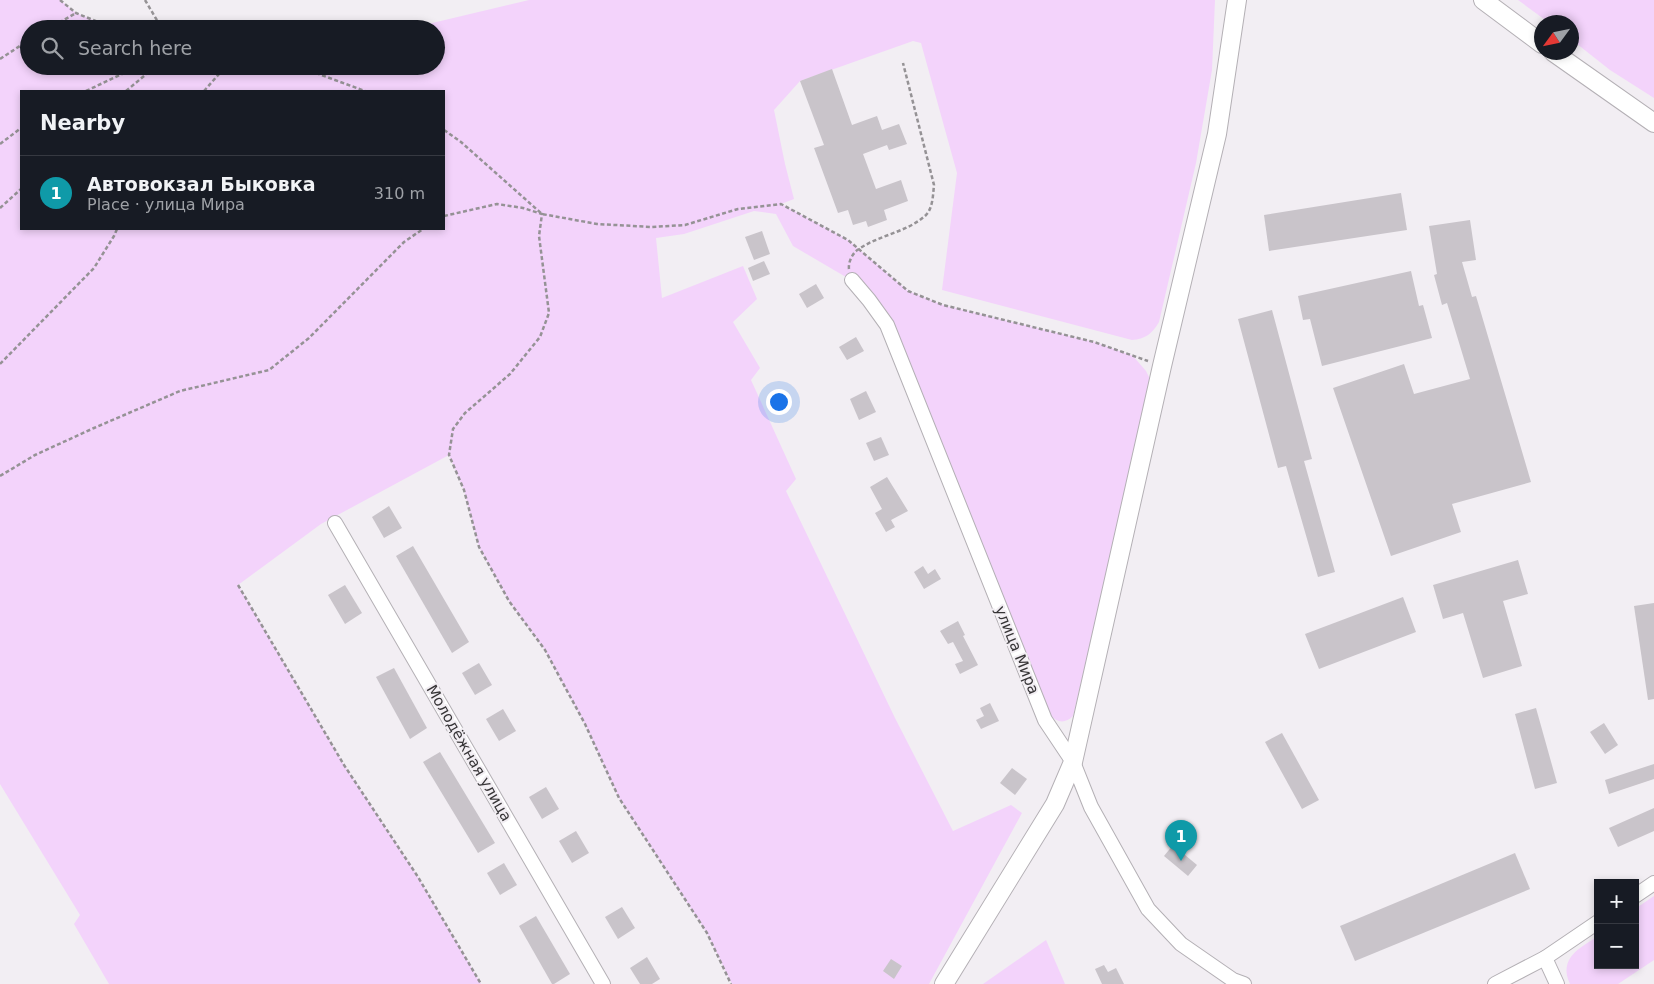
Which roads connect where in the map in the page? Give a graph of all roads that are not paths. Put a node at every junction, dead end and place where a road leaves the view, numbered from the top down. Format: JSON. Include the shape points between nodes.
{"nodes":[{"id":1,"x":1238,"y":0,"type":"edge"},
{"id":2,"x":1483,"y":0,"type":"edge"},
{"id":3,"x":1534,"y":38,"type":"edge"},
{"id":4,"x":1565,"y":60,"type":"edge"},
{"id":5,"x":1654,"y":122,"type":"edge"},
{"id":6,"x":852,"y":280,"type":"road end"},
{"id":7,"x":335,"y":523,"type":"dead end"},
{"id":8,"x":1073,"y":762,"type":"junction"},
{"id":9,"x":1654,"y":883,"type":"edge"},
{"id":10,"x":1639,"y":893,"type":"edge"},
{"id":11,"x":1595,"y":924,"type":"edge"},
{"id":12,"x":1545,"y":958,"type":"junction"},
{"id":13,"x":1236,"y":983,"type":"edge"},
{"id":14,"x":603,"y":984,"type":"edge"},
{"id":15,"x":944,"y":984,"type":"edge"},
{"id":16,"x":1495,"y":984,"type":"edge"},
{"id":17,"x":1557,"y":984,"type":"edge"}],
"edges":[{"from":1,"to":8,"type":"street","via":[[1217,134]]},
{"from":2,"to":3,"type":"street"},
{"from":4,"to":5,"type":"street"},
{"from":6,"to":8,"type":"street","name":"улица Мира","via":[[887,325],[1045,720]]},
{"from":7,"to":14,"type":"street","name":"Молодёжная улица"},
{"from":8,"to":13,"type":"street","name":"улица Мира","via":[[1091,807],[1148,909],[1181,944]]},
{"from":8,"to":15,"type":"street","via":[[1054,804]]},
{"from":9,"to":10,"type":"street"},
{"from":11,"to":12,"type":"street"},
{"from":12,"to":16,"type":"street"},
{"from":12,"to":17,"type":"street"}]}
